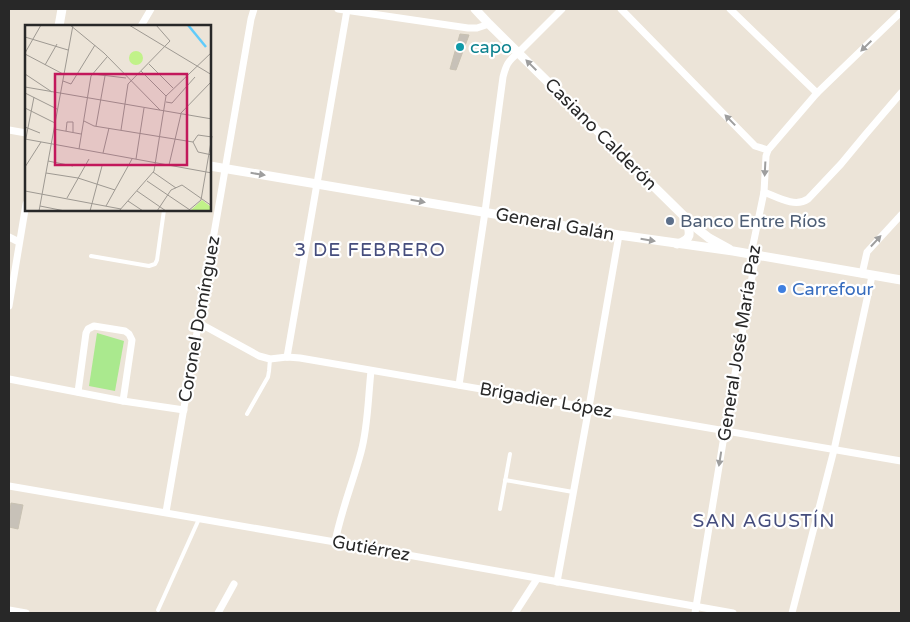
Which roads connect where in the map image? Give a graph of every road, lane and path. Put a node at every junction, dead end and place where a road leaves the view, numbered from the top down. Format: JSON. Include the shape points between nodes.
{"nodes":[{"id":1,"x":62,"y":9,"type":"edge"},
{"id":2,"x":152,"y":9,"type":"edge"},
{"id":3,"x":254,"y":9,"type":"edge"},
{"id":4,"x":338,"y":9,"type":"edge"},
{"id":5,"x":475,"y":9,"type":"edge"},
{"id":6,"x":562,"y":9,"type":"edge"},
{"id":7,"x":621,"y":9,"type":"edge"},
{"id":8,"x":730,"y":9,"type":"edge"},
{"id":9,"x":347,"y":10,"type":"junction"},
{"id":10,"x":901,"y":12,"type":"edge"},
{"id":11,"x":489,"y":24,"type":"junction"},
{"id":12,"x":59,"y":25,"type":"edge"},
{"id":13,"x":142,"y":25,"type":"edge"},
{"id":14,"x":518,"y":53,"type":"junction"},
{"id":15,"x":817,"y":93,"type":"junction"},
{"id":16,"x":901,"y":93,"type":"edge"},
{"id":17,"x":9,"y":130,"type":"edge"},
{"id":18,"x":25,"y":133,"type":"edge"},
{"id":19,"x":768,"y":150,"type":"junction"},
{"id":20,"x":211,"y":166,"type":"edge"},
{"id":21,"x":226,"y":169,"type":"junction"},
{"id":22,"x":317,"y":183,"type":"junction"},
{"id":23,"x":764,"y":192,"type":"junction"},
{"id":24,"x":25,"y":210,"type":"edge"},
{"id":25,"x":164,"y":211,"type":"edge"},
{"id":26,"x":485,"y":212,"type":"junction"},
{"id":27,"x":901,"y":215,"type":"edge"},
{"id":28,"x":685,"y":217,"type":"junction"},
{"id":29,"x":619,"y":235,"type":"junction"},
{"id":30,"x":9,"y":237,"type":"edge"},
{"id":31,"x":20,"y":242,"type":"junction"},
{"id":32,"x":676,"y":244,"type":"junction"},
{"id":33,"x":734,"y":252,"type":"junction"},
{"id":34,"x":91,"y":256,"type":"dead end"},
{"id":35,"x":754,"y":256,"type":"junction"},
{"id":36,"x":862,"y":274,"type":"junction"},
{"id":37,"x":872,"y":276,"type":"junction"},
{"id":38,"x":901,"y":280,"type":"edge"},
{"id":39,"x":9,"y":306,"type":"edge"},
{"id":40,"x":199,"y":322,"type":"junction"},
{"id":41,"x":287,"y":357,"type":"junction"},
{"id":42,"x":270,"y":359,"type":"junction"},
{"id":43,"x":371,"y":371,"type":"junction"},
{"id":44,"x":9,"y":379,"type":"edge"},
{"id":45,"x":459,"y":385,"type":"junction"},
{"id":46,"x":78,"y":392,"type":"junction"},
{"id":47,"x":123,"y":401,"type":"junction"},
{"id":48,"x":589,"y":407,"type":"junction"},
{"id":49,"x":184,"y":410,"type":"junction"},
{"id":50,"x":247,"y":414,"type":"dead end"},
{"id":51,"x":725,"y":430,"type":"junction"},
{"id":52,"x":834,"y":450,"type":"junction"},
{"id":53,"x":510,"y":454,"type":"dead end"},
{"id":54,"x":901,"y":461,"type":"edge"},
{"id":55,"x":505,"y":480,"type":"junction"},
{"id":56,"x":9,"y":486,"type":"edge"},
{"id":57,"x":573,"y":492,"type":"junction"},
{"id":58,"x":500,"y":509,"type":"dead end"},
{"id":59,"x":166,"y":512,"type":"junction"},
{"id":60,"x":199,"y":518,"type":"junction"},
{"id":61,"x":334,"y":542,"type":"junction"},
{"id":62,"x":537,"y":579,"type":"junction"},
{"id":63,"x":557,"y":582,"type":"junction"},
{"id":64,"x":234,"y":584,"type":"dead end"},
{"id":65,"x":9,"y":610,"type":"edge"},
{"id":66,"x":158,"y":610,"type":"dead end"},
{"id":67,"x":695,"y":610,"type":"edge"},
{"id":68,"x":26,"y":613,"type":"edge"},
{"id":69,"x":218,"y":613,"type":"edge"},
{"id":70,"x":515,"y":613,"type":"edge"},
{"id":71,"x":733,"y":613,"type":"edge"},
{"id":72,"x":792,"y":613,"type":"edge"}],
"edges":[{"from":1,"to":12,"type":"street"},
{"from":2,"to":13,"type":"street"},
{"from":3,"to":21,"type":"street","name":"Coronel Domínguez"},
{"from":4,"to":9,"type":"street"},
{"from":5,"to":11,"type":"street","name":"Casiano Calderón"},
{"from":6,"to":14,"type":"street"},
{"from":19,"to":7,"type":"street","one_way":true,"via":[[755,146]]},
{"from":8,"to":15,"type":"street"},
{"from":9,"to":11,"type":"street","via":[[468,28]]},
{"from":9,"to":22,"type":"street"},
{"from":10,"to":15,"type":"street","one_way":true},
{"from":11,"to":14,"type":"street","name":"Casiano Calderón"},
{"from":14,"to":26,"type":"street","via":[[510,59],[503,77]]},
{"from":28,"to":14,"type":"street","name":"Casiano Calderón","one_way":true},
{"from":15,"to":19,"type":"street"},
{"from":16,"to":23,"type":"street","via":[[808,200],[790,202]]},
{"from":17,"to":18,"type":"street"},
{"from":19,"to":23,"type":"street","name":"General José María Paz","one_way":true},
{"from":20,"to":21,"type":"street","name":"General Galán"},
{"from":21,"to":22,"type":"street","name":"General Galán","one_way":true},
{"from":21,"to":40,"type":"street","name":"Coronel Domínguez"},
{"from":22,"to":26,"type":"street","name":"General Galán","one_way":true},
{"from":22,"to":41,"type":"street"},
{"from":23,"to":35,"type":"street","name":"General José María Paz","via":[[753,246]]},
{"from":24,"to":31,"type":"street"},
{"from":25,"to":34,"type":"lane","via":[[155,264],[149,266]]},
{"from":26,"to":29,"type":"street","name":"General Galán"},
{"from":26,"to":45,"type":"street"},
{"from":36,"to":27,"type":"street","one_way":true,"via":[[867,252]]},
{"from":28,"to":32,"type":"street","via":[[690,235]]},
{"from":28,"to":33,"type":"street","name":"Casiano Calderón","via":[[709,238]]},
{"from":29,"to":32,"type":"street","name":"General Galán","one_way":true},
{"from":29,"to":48,"type":"street"},
{"from":30,"to":31,"type":"street"},
{"from":31,"to":39,"type":"street"},
{"from":32,"to":33,"type":"street","name":"General Galán"},
{"from":33,"to":35,"type":"street","name":"General Galán"},
{"from":35,"to":36,"type":"street","name":"General Galán"},
{"from":35,"to":51,"type":"street","name":"General José María Paz"},
{"from":36,"to":37,"type":"street","name":"General Galán"},
{"from":37,"to":38,"type":"street","name":"General Galán"},
{"from":37,"to":52,"type":"street"},
{"from":40,"to":42,"type":"street","name":"Brigadier López"},
{"from":40,"to":49,"type":"street","name":"Coronel Domínguez"},
{"from":41,"to":42,"type":"street","name":"Brigadier López"},
{"from":41,"to":43,"type":"street","name":"Brigadier López"},
{"from":42,"to":50,"type":"lane","via":[[268,376]]},
{"from":43,"to":45,"type":"street","name":"Brigadier López"},
{"from":43,"to":61,"type":"street","via":[[364,440]]},
{"from":44,"to":46,"type":"street"},
{"from":45,"to":48,"type":"street","name":"Brigadier López"},
{"from":46,"to":47,"type":"street"},
{"from":46,"to":47,"type":"street","via":[[88,328],[125,330],[132,340]]},
{"from":47,"to":49,"type":"street"},
{"from":48,"to":51,"type":"street","name":"Brigadier López"},
{"from":48,"to":57,"type":"street"},
{"from":49,"to":59,"type":"street","name":"Coronel Domínguez"},
{"from":51,"to":52,"type":"street","name":"Brigadier López"},
{"from":51,"to":67,"type":"street","name":"General José María Paz","one_way":true},
{"from":52,"to":54,"type":"street","name":"Brigadier López"},
{"from":52,"to":72,"type":"street"},
{"from":53,"to":55,"type":"lane"},
{"from":55,"to":57,"type":"lane"},
{"from":55,"to":58,"type":"lane"},
{"from":56,"to":59,"type":"street","name":"Gutiérrez"},
{"from":57,"to":63,"type":"street"},
{"from":59,"to":60,"type":"street","name":"Gutiérrez"},
{"from":60,"to":61,"type":"street","name":"Gutiérrez"},
{"from":60,"to":66,"type":"lane"},
{"from":61,"to":62,"type":"street","name":"Gutiérrez"},
{"from":62,"to":63,"type":"street","name":"Gutiérrez"},
{"from":62,"to":70,"type":"street"},
{"from":63,"to":67,"type":"street","name":"Gutiérrez"},
{"from":64,"to":69,"type":"street"},
{"from":65,"to":68,"type":"street"},
{"from":67,"to":71,"type":"street","name":"Gutiérrez"}]}
